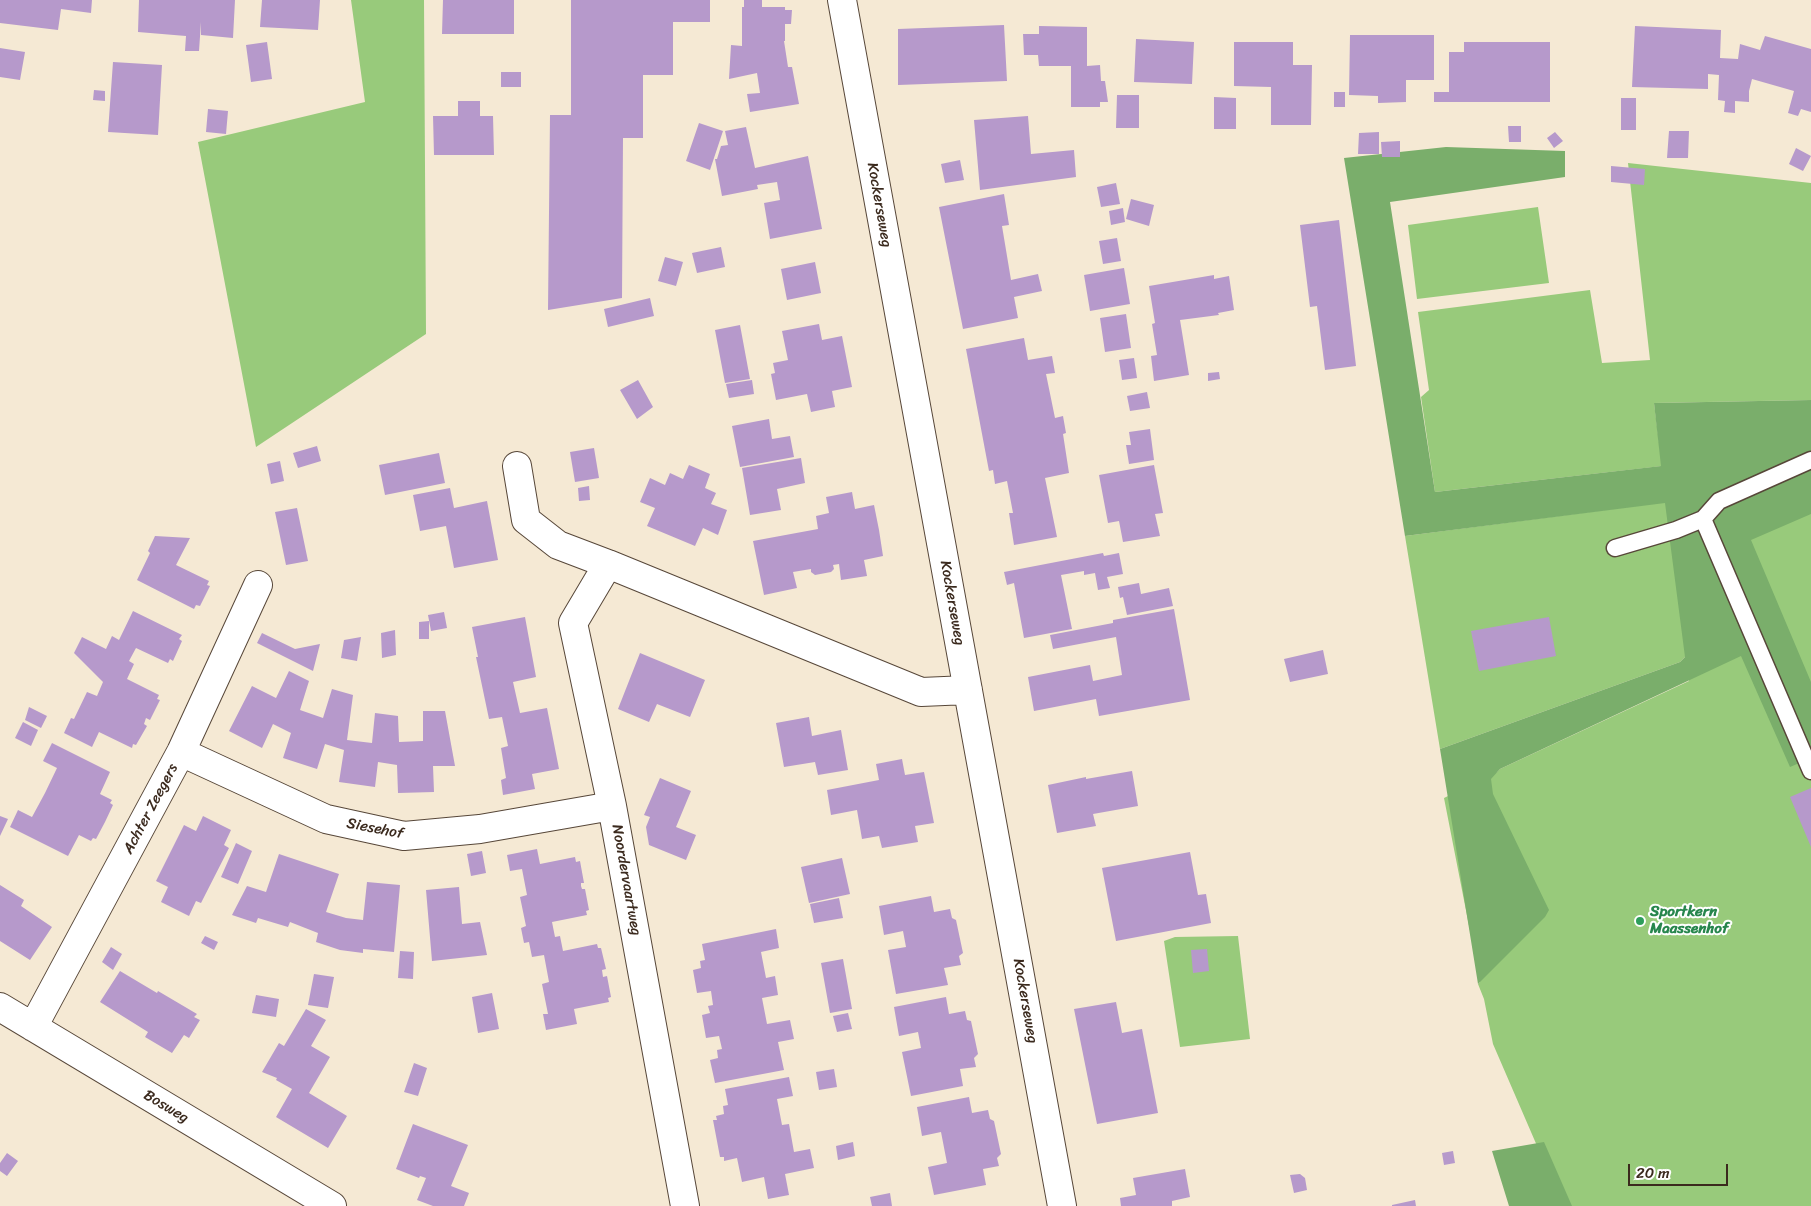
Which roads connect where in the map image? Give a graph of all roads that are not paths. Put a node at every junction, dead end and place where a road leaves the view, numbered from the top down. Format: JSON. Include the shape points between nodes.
{"nodes":[{"id":1,"x":842,"y":0,"type":"edge"},
{"id":2,"x":1811,"y":460,"type":"edge"},
{"id":3,"x":517,"y":466,"type":"dead end"},
{"id":4,"x":1703,"y":519,"type":"junction"},
{"id":5,"x":1615,"y":548,"type":"dead end"},
{"id":6,"x":608,"y":564,"type":"junction"},
{"id":7,"x":258,"y":585,"type":"dead end"},
{"id":8,"x":968,"y":690,"type":"junction"},
{"id":9,"x":182,"y":752,"type":"junction"},
{"id":10,"x":1811,"y":772,"type":"edge"},
{"id":11,"x":612,"y":806,"type":"junction"},
{"id":12,"x":0,"y":1007,"type":"edge"},
{"id":13,"x":33,"y":1027,"type":"junction"},
{"id":14,"x":332,"y":1206,"type":"edge"},
{"id":15,"x":685,"y":1206,"type":"edge"},
{"id":16,"x":1062,"y":1206,"type":"edge"}],
"edges":[{"from":1,"to":8,"type":"street","name":"Kockerseweg"},
{"from":2,"to":4,"type":"lane","via":[[1720,501]]},
{"from":3,"to":6,"type":"street","via":[[526,520],[558,545]]},
{"from":4,"to":5,"type":"lane"},
{"from":4,"to":10,"type":"lane"},
{"from":6,"to":8,"type":"street","via":[[921,692]]},
{"from":6,"to":11,"type":"street","name":"Noordervaartweg","via":[[573,623]]},
{"from":7,"to":9,"type":"street","name":"Achter Zeegers"},
{"from":8,"to":16,"type":"street","name":"Kockerseweg"},
{"from":9,"to":11,"type":"street","name":"Siesehof","via":[[326,818],[404,836],[480,829]]},
{"from":9,"to":13,"type":"street","name":"Achter Zeegers"},
{"from":11,"to":15,"type":"street","name":"Noordervaartweg"},
{"from":12,"to":13,"type":"street","name":"Bosweg"},
{"from":13,"to":14,"type":"street","name":"Bosweg"}]}
